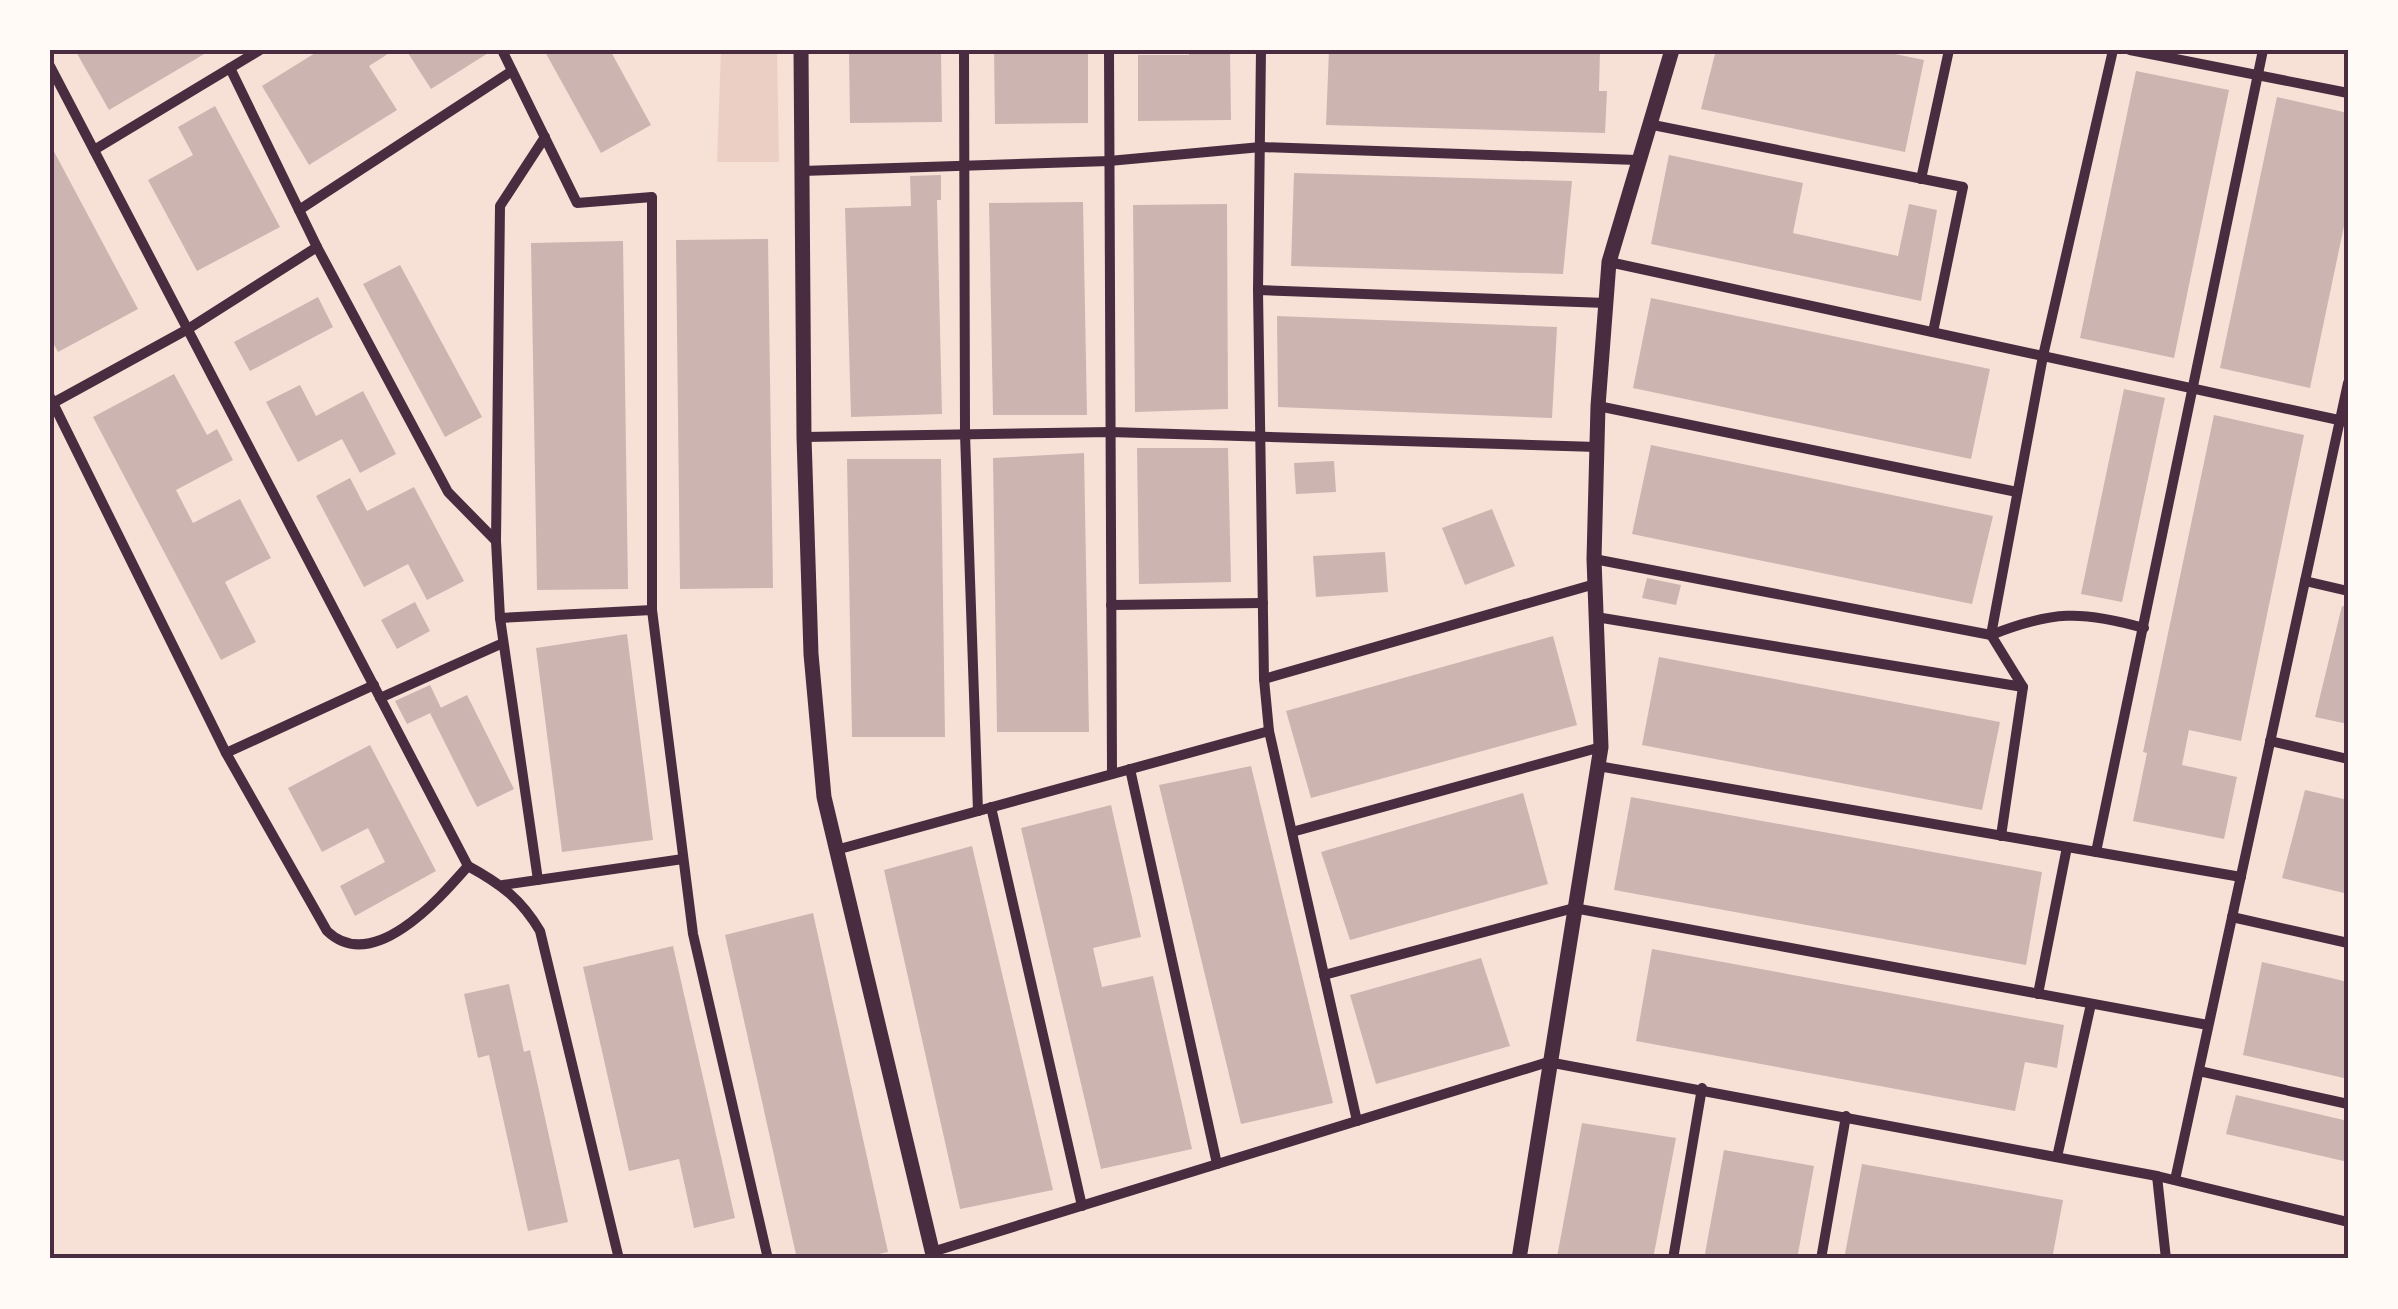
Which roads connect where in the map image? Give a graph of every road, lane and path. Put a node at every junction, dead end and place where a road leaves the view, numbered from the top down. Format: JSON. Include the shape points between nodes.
{"nodes":[{"id":1,"x":260,"y":50,"type":"edge"},
{"id":2,"x":502,"y":50,"type":"edge"},
{"id":3,"x":800,"y":50,"type":"edge"},
{"id":4,"x":964,"y":50,"type":"edge"},
{"id":5,"x":1109,"y":50,"type":"edge"},
{"id":6,"x":1261,"y":50,"type":"edge"},
{"id":7,"x":1672,"y":50,"type":"edge"},
{"id":8,"x":1949,"y":50,"type":"edge"},
{"id":9,"x":2114,"y":50,"type":"edge"},
{"id":10,"x":2130,"y":50,"type":"edge"},
{"id":11,"x":2263,"y":50,"type":"edge"},
{"id":12,"x":50,"y":66,"type":"edge"},
{"id":13,"x":230,"y":68,"type":"junction"},
{"id":14,"x":512,"y":71,"type":"junction"},
{"id":15,"x":2258,"y":73,"type":"junction"},
{"id":16,"x":2348,"y":94,"type":"edge"},
{"id":17,"x":1647,"y":124,"type":"junction"},
{"id":18,"x":545,"y":137,"type":"junction"},
{"id":19,"x":1261,"y":147,"type":"junction"},
{"id":20,"x":94,"y":150,"type":"junction"},
{"id":21,"x":1637,"y":160,"type":"junction"},
{"id":22,"x":1109,"y":161,"type":"junction"},
{"id":23,"x":964,"y":167,"type":"junction"},
{"id":24,"x":802,"y":170,"type":"junction"},
{"id":25,"x":1920,"y":179,"type":"junction"},
{"id":26,"x":299,"y":210,"type":"junction"},
{"id":27,"x":317,"y":247,"type":"junction"},
{"id":28,"x":1609,"y":262,"type":"junction"},
{"id":29,"x":1258,"y":290,"type":"junction"},
{"id":30,"x":1606,"y":303,"type":"junction"},
{"id":31,"x":188,"y":329,"type":"junction"},
{"id":32,"x":1933,"y":332,"type":"junction"},
{"id":33,"x":2043,"y":356,"type":"junction"},
{"id":34,"x":2348,"y":382,"type":"edge"},
{"id":35,"x":2195,"y":389,"type":"junction"},
{"id":36,"x":51,"y":400,"type":"edge"},
{"id":37,"x":1598,"y":406,"type":"junction"},
{"id":38,"x":2344,"y":421,"type":"edge"},
{"id":39,"x":1110,"y":432,"type":"junction"},
{"id":40,"x":965,"y":434,"type":"junction"},
{"id":41,"x":804,"y":437,"type":"junction"},
{"id":42,"x":1260,"y":437,"type":"junction"},
{"id":43,"x":1597,"y":447,"type":"junction"},
{"id":44,"x":2016,"y":492,"type":"junction"},
{"id":45,"x":496,"y":541,"type":"junction"},
{"id":46,"x":1594,"y":559,"type":"junction"},
{"id":47,"x":2305,"y":581,"type":"junction"},
{"id":48,"x":1595,"y":584,"type":"junction"},
{"id":49,"x":2348,"y":591,"type":"edge"},
{"id":50,"x":1263,"y":602,"type":"junction"},
{"id":51,"x":1111,"y":605,"type":"junction"},
{"id":52,"x":652,"y":610,"type":"junction"},
{"id":53,"x":1596,"y":617,"type":"junction"},
{"id":54,"x":500,"y":618,"type":"junction"},
{"id":55,"x":2144,"y":628,"type":"junction"},
{"id":56,"x":1991,"y":635,"type":"junction"},
{"id":57,"x":504,"y":643,"type":"junction"},
{"id":58,"x":1264,"y":679,"type":"junction"},
{"id":59,"x":374,"y":685,"type":"junction"},
{"id":60,"x":2024,"y":687,"type":"junction"},
{"id":61,"x":380,"y":698,"type":"junction"},
{"id":62,"x":1269,"y":731,"type":"junction"},
{"id":63,"x":2270,"y":741,"type":"junction"},
{"id":64,"x":1601,"y":747,"type":"junction"},
{"id":65,"x":226,"y":753,"type":"junction"},
{"id":66,"x":2348,"y":759,"type":"edge"},
{"id":67,"x":1598,"y":766,"type":"junction"},
{"id":68,"x":1130,"y":769,"type":"junction"},
{"id":69,"x":1112,"y":774,"type":"junction"},
{"id":70,"x":992,"y":807,"type":"junction"},
{"id":71,"x":978,"y":811,"type":"junction"},
{"id":72,"x":1292,"y":832,"type":"junction"},
{"id":73,"x":2001,"y":836,"type":"junction"},
{"id":74,"x":2067,"y":847,"type":"junction"},
{"id":75,"x":836,"y":850,"type":"junction"},
{"id":76,"x":2096,"y":852,"type":"junction"},
{"id":77,"x":683,"y":859,"type":"junction"},
{"id":78,"x":468,"y":866,"type":"junction"},
{"id":79,"x":2240,"y":877,"type":"junction"},
{"id":80,"x":538,"y":880,"type":"junction"},
{"id":81,"x":503,"y":884,"type":"junction"},
{"id":82,"x":1574,"y":908,"type":"junction"},
{"id":83,"x":2232,"y":917,"type":"junction"},
{"id":84,"x":2348,"y":943,"type":"edge"},
{"id":85,"x":1324,"y":975,"type":"junction"},
{"id":86,"x":2038,"y":994,"type":"junction"},
{"id":87,"x":2091,"y":1004,"type":"junction"},
{"id":88,"x":2208,"y":1026,"type":"junction"},
{"id":89,"x":1548,"y":1062,"type":"junction"},
{"id":90,"x":2198,"y":1071,"type":"junction"},
{"id":91,"x":1702,"y":1088,"type":"junction"},
{"id":92,"x":2348,"y":1104,"type":"edge"},
{"id":93,"x":1846,"y":1116,"type":"junction"},
{"id":94,"x":1357,"y":1121,"type":"junction"},
{"id":95,"x":2056,"y":1157,"type":"junction"},
{"id":96,"x":1217,"y":1164,"type":"junction"},
{"id":97,"x":2156,"y":1176,"type":"junction"},
{"id":98,"x":2175,"y":1180,"type":"junction"},
{"id":99,"x":1082,"y":1206,"type":"junction"},
{"id":100,"x":2348,"y":1222,"type":"edge"},
{"id":101,"x":933,"y":1256,"type":"edge"},
{"id":102,"x":619,"y":1259,"type":"edge"},
{"id":103,"x":768,"y":1259,"type":"edge"},
{"id":104,"x":1519,"y":1259,"type":"edge"},
{"id":105,"x":1673,"y":1259,"type":"edge"},
{"id":106,"x":1822,"y":1259,"type":"edge"},
{"id":107,"x":2166,"y":1259,"type":"edge"}],
"edges":[{"from":1,"to":13,"type":"street"},
{"from":2,"to":14,"type":"street"},
{"from":3,"to":24,"type":"street"},
{"from":4,"to":23,"type":"street"},
{"from":5,"to":22,"type":"street"},
{"from":6,"to":19,"type":"street"},
{"from":7,"to":17,"type":"street"},
{"from":8,"to":25,"type":"street"},
{"from":9,"to":33,"type":"street"},
{"from":10,"to":15,"type":"street"},
{"from":11,"to":15,"type":"street"},
{"from":12,"to":20,"type":"street"},
{"from":13,"to":20,"type":"street"},
{"from":13,"to":26,"type":"street"},
{"from":14,"to":18,"type":"street"},
{"from":14,"to":26,"type":"street"},
{"from":15,"to":16,"type":"street"},
{"from":15,"to":35,"type":"street"},
{"from":17,"to":21,"type":"street"},
{"from":17,"to":25,"type":"street"},
{"from":18,"to":45,"type":"street","via":[[500,206]]},
{"from":18,"to":52,"type":"street","via":[[577,203],[652,197]]},
{"from":19,"to":21,"type":"street"},
{"from":19,"to":22,"type":"street"},
{"from":19,"to":29,"type":"street"},
{"from":20,"to":31,"type":"street"},
{"from":21,"to":28,"type":"street"},
{"from":22,"to":23,"type":"street"},
{"from":22,"to":39,"type":"street"},
{"from":23,"to":24,"type":"street"},
{"from":23,"to":40,"type":"street"},
{"from":24,"to":41,"type":"street"},
{"from":25,"to":32,"type":"street","via":[[1963,188]]},
{"from":26,"to":27,"type":"street"},
{"from":27,"to":31,"type":"street"},
{"from":27,"to":45,"type":"street","via":[[448,492]]},
{"from":28,"to":30,"type":"street"},
{"from":28,"to":32,"type":"street"},
{"from":29,"to":30,"type":"street"},
{"from":29,"to":42,"type":"street"},
{"from":30,"to":37,"type":"street"},
{"from":31,"to":36,"type":"street"},
{"from":31,"to":59,"type":"street"},
{"from":32,"to":33,"type":"street"},
{"from":33,"to":35,"type":"street"},
{"from":33,"to":44,"type":"street"},
{"from":34,"to":38,"type":"street"},
{"from":35,"to":38,"type":"street"},
{"from":35,"to":55,"type":"street"},
{"from":36,"to":65,"type":"street"},
{"from":37,"to":43,"type":"street"},
{"from":37,"to":44,"type":"street"},
{"from":38,"to":47,"type":"street"},
{"from":39,"to":40,"type":"street"},
{"from":39,"to":42,"type":"street"},
{"from":39,"to":51,"type":"street"},
{"from":40,"to":41,"type":"street"},
{"from":40,"to":71,"type":"street"},
{"from":41,"to":75,"type":"street","via":[[811,654],[824,796]]},
{"from":42,"to":43,"type":"street"},
{"from":42,"to":50,"type":"street"},
{"from":43,"to":46,"type":"street"},
{"from":44,"to":56,"type":"street"},
{"from":45,"to":54,"type":"street"},
{"from":46,"to":48,"type":"street"},
{"from":46,"to":56,"type":"street"},
{"from":47,"to":49,"type":"street"},
{"from":47,"to":63,"type":"street"},
{"from":48,"to":53,"type":"street"},
{"from":48,"to":58,"type":"street"},
{"from":50,"to":51,"type":"street"},
{"from":50,"to":58,"type":"street"},
{"from":51,"to":69,"type":"street"},
{"from":52,"to":54,"type":"street"},
{"from":52,"to":77,"type":"street"},
{"from":53,"to":60,"type":"street"},
{"from":53,"to":64,"type":"street"},
{"from":54,"to":57,"type":"street"},
{"from":55,"to":56,"type":"street","via":[[2093,613],[2040,616]]},
{"from":55,"to":76,"type":"street"},
{"from":56,"to":60,"type":"street"},
{"from":57,"to":61,"type":"street"},
{"from":57,"to":80,"type":"street"},
{"from":58,"to":62,"type":"street"},
{"from":59,"to":61,"type":"street"},
{"from":59,"to":65,"type":"street"},
{"from":60,"to":73,"type":"street"},
{"from":61,"to":78,"type":"street"},
{"from":62,"to":68,"type":"street"},
{"from":62,"to":72,"type":"street"},
{"from":63,"to":66,"type":"street"},
{"from":63,"to":79,"type":"street"},
{"from":64,"to":67,"type":"street"},
{"from":64,"to":72,"type":"street"},
{"from":65,"to":78,"type":"street","via":[[327,931],[346,944],[369,944],[393,932],[435,904]]},
{"from":67,"to":73,"type":"street"},
{"from":67,"to":82,"type":"street"},
{"from":68,"to":69,"type":"street"},
{"from":68,"to":96,"type":"street"},
{"from":69,"to":70,"type":"street"},
{"from":70,"to":71,"type":"street"},
{"from":70,"to":99,"type":"street"},
{"from":71,"to":75,"type":"street"},
{"from":72,"to":85,"type":"street"},
{"from":73,"to":74,"type":"street"},
{"from":74,"to":76,"type":"street"},
{"from":74,"to":86,"type":"street"},
{"from":75,"to":101,"type":"street"},
{"from":76,"to":79,"type":"street"},
{"from":77,"to":80,"type":"street"},
{"from":77,"to":103,"type":"street","via":[[693,934]]},
{"from":78,"to":81,"type":"street"},
{"from":79,"to":83,"type":"street"},
{"from":80,"to":81,"type":"street"},
{"from":81,"to":102,"type":"street","via":[[540,930]]},
{"from":82,"to":85,"type":"street"},
{"from":82,"to":86,"type":"street"},
{"from":82,"to":89,"type":"street"},
{"from":83,"to":84,"type":"street"},
{"from":83,"to":88,"type":"street"},
{"from":85,"to":94,"type":"street"},
{"from":86,"to":87,"type":"street"},
{"from":87,"to":88,"type":"street"},
{"from":87,"to":95,"type":"street"},
{"from":88,"to":90,"type":"street"},
{"from":89,"to":91,"type":"street"},
{"from":89,"to":94,"type":"street"},
{"from":89,"to":104,"type":"street"},
{"from":90,"to":92,"type":"street"},
{"from":90,"to":98,"type":"street"},
{"from":91,"to":93,"type":"street"},
{"from":91,"to":105,"type":"street"},
{"from":93,"to":95,"type":"street"},
{"from":93,"to":106,"type":"street"},
{"from":94,"to":96,"type":"street"},
{"from":95,"to":97,"type":"street"},
{"from":96,"to":99,"type":"street"},
{"from":97,"to":98,"type":"street"},
{"from":97,"to":107,"type":"street"},
{"from":98,"to":100,"type":"street"},
{"from":99,"to":101,"type":"street"}]}
